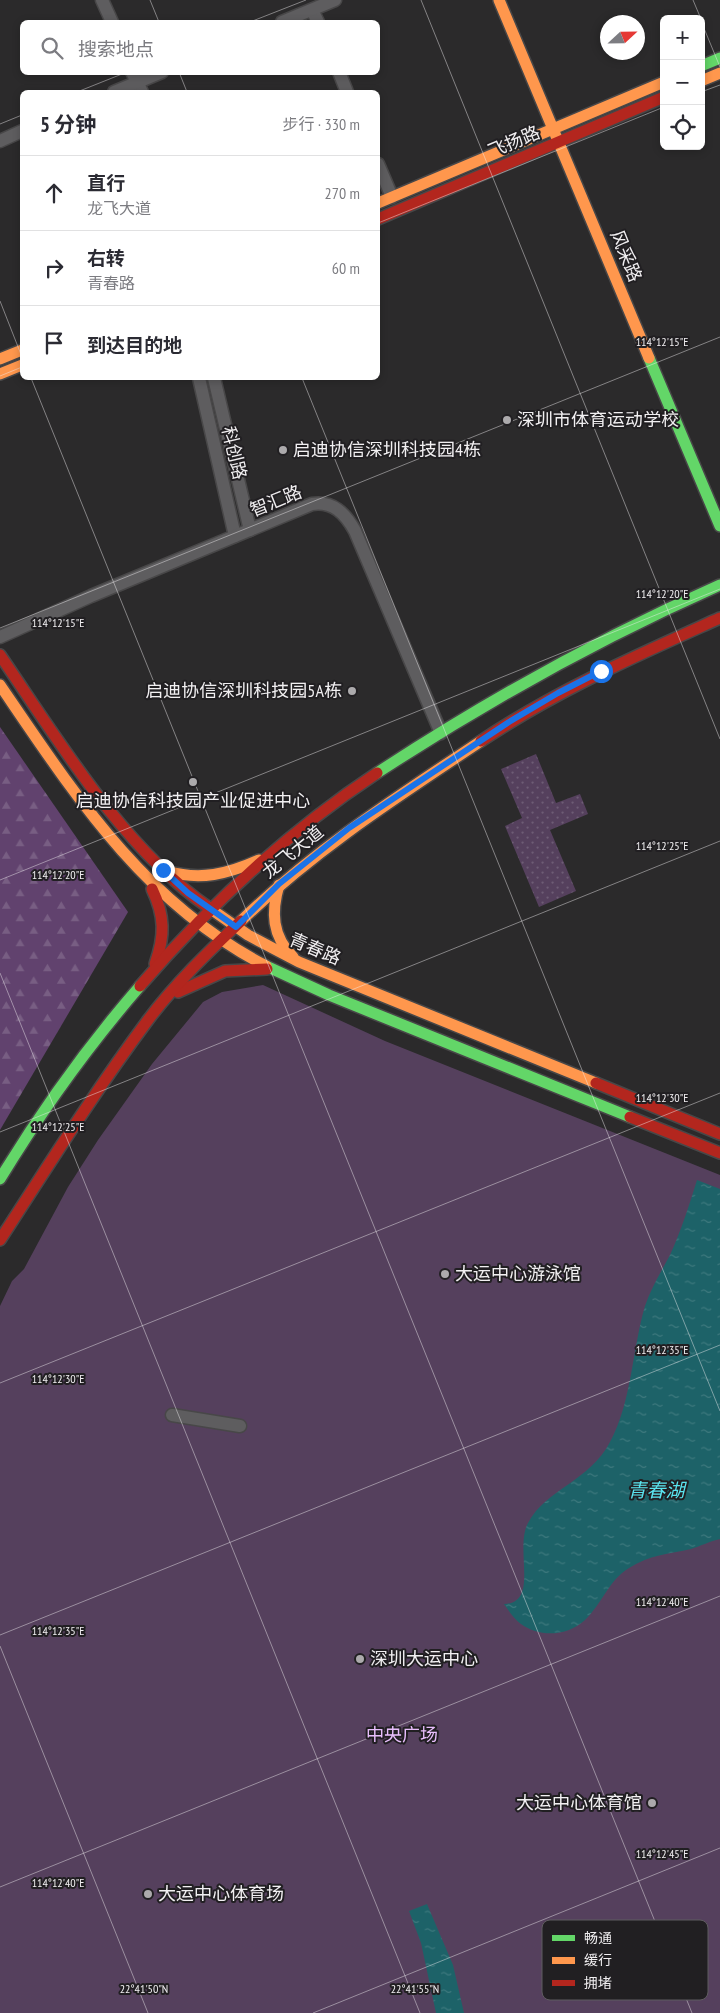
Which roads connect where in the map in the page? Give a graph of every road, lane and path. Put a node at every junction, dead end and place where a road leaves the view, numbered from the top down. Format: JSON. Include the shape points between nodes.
{"nodes":[{"id":1,"x":102,"y":0,"type":"edge"},
{"id":2,"x":335,"y":0,"type":"edge"},
{"id":3,"x":499,"y":0,"type":"edge"},
{"id":4,"x":312,"y":10,"type":"junction"},
{"id":5,"x":111,"y":20,"type":"edge"},
{"id":6,"x":287,"y":20,"type":"edge"},
{"id":7,"x":317,"y":20,"type":"edge"},
{"id":8,"x":720,"y":58,"type":"edge"},
{"id":9,"x":705,"y":64,"type":"edge"},
{"id":10,"x":720,"y":72,"type":"edge"},
{"id":11,"x":156,"y":75,"type":"edge"},
{"id":12,"x":340,"y":75,"type":"edge"},
{"id":13,"x":705,"y":79,"type":"edge"},
{"id":14,"x":660,"y":84,"type":"edge"},
{"id":15,"x":137,"y":85,"type":"edge"},
{"id":16,"x":121,"y":90,"type":"edge"},
{"id":17,"x":346,"y":90,"type":"edge"},
{"id":18,"x":660,"y":99,"type":"edge"},
{"id":19,"x":561,"y":124,"type":"junction"},
{"id":20,"x":20,"y":132,"type":"edge"},
{"id":21,"x":0,"y":141,"type":"edge"},
{"id":22,"x":572,"y":141,"type":"junction"},
{"id":23,"x":560,"y":142,"type":"junction"},
{"id":24,"x":380,"y":169,"type":"edge"},
{"id":25,"x":392,"y":198,"type":"junction"},
{"id":26,"x":380,"y":202,"type":"edge"},
{"id":27,"x":380,"y":218,"type":"edge"},
{"id":28,"x":656,"y":344,"type":"dead end"},
{"id":29,"x":20,"y":351,"type":"edge"},
{"id":30,"x":0,"y":359,"type":"edge"},
{"id":31,"x":20,"y":366,"type":"edge"},
{"id":32,"x":0,"y":374,"type":"edge"},
{"id":33,"x":199,"y":380,"type":"edge"},
{"id":34,"x":214,"y":380,"type":"edge"},
{"id":35,"x":720,"y":496,"type":"edge"},
{"id":36,"x":720,"y":526,"type":"edge"},
{"id":37,"x":250,"y":530,"type":"junction"},
{"id":38,"x":235,"y":536,"type":"junction"},
{"id":39,"x":720,"y":585,"type":"edge"},
{"id":40,"x":720,"y":618,"type":"edge"},
{"id":41,"x":0,"y":637,"type":"edge"},
{"id":42,"x":0,"y":655,"type":"edge"},
{"id":43,"x":0,"y":685,"type":"edge"},
{"id":44,"x":441,"y":734,"type":"junction"},
{"id":45,"x":274,"y":854,"type":"junction"},
{"id":46,"x":163,"y":870,"type":"junction"},
{"id":47,"x":147,"y":880,"type":"junction"},
{"id":48,"x":279,"y":884,"type":"junction"},
{"id":49,"x":211,"y":910,"type":"junction"},
{"id":50,"x":197,"y":924,"type":"junction"},
{"id":51,"x":236,"y":927,"type":"junction"},
{"id":52,"x":220,"y":940,"type":"junction"},
{"id":53,"x":299,"y":962,"type":"junction"},
{"id":54,"x":154,"y":969,"type":"junction"},
{"id":55,"x":272,"y":970,"type":"junction"},
{"id":56,"x":168,"y":997,"type":"junction"},
{"id":57,"x":720,"y":1134,"type":"edge"},
{"id":58,"x":720,"y":1153,"type":"edge"},
{"id":59,"x":0,"y":1179,"type":"edge"},
{"id":60,"x":0,"y":1240,"type":"edge"},
{"id":61,"x":172,"y":1415,"type":"dead end"},
{"id":62,"x":240,"y":1426,"type":"dead end"}],
"edges":[{"from":1,"to":5,"type":"street"},
{"from":2,"to":4,"type":"street"},
{"from":3,"to":19,"type":"street","name":"风采路"},
{"from":4,"to":6,"type":"street"},
{"from":4,"to":7,"type":"street"},
{"from":8,"to":9,"type":"street"},
{"from":10,"to":13,"type":"street"},
{"from":11,"to":15,"type":"street"},
{"from":12,"to":17,"type":"street"},
{"from":14,"to":19,"type":"street","name":"飞扬路"},
{"from":15,"to":16,"type":"street"},
{"from":18,"to":22,"type":"street","name":"飞扬路"},
{"from":19,"to":22,"type":"street","name":"风采路"},
{"from":19,"to":23,"type":"street","name":"风采路"},
{"from":19,"to":25,"type":"street","name":"飞扬路"},
{"from":20,"to":21,"type":"street"},
{"from":22,"to":23,"type":"street","name":"飞扬路"},
{"from":23,"to":27,"type":"street","name":"飞扬路"},
{"from":23,"to":36,"type":"street","name":"风采路"},
{"from":24,"to":25,"type":"street"},
{"from":25,"to":26,"type":"street","name":"飞扬路"},
{"from":28,"to":35,"type":"street"},
{"from":29,"to":30,"type":"street"},
{"from":31,"to":32,"type":"street"},
{"from":33,"to":38,"type":"street","name":"科创路"},
{"from":34,"to":37,"type":"street"},
{"from":37,"to":38,"type":"street","name":"智汇路"},
{"from":37,"to":44,"type":"street","name":"智汇路","via":[[312,504],[330,505],[344,514]]},
{"from":38,"to":41,"type":"street","name":"智汇路"},
{"from":39,"to":44,"type":"street","name":"龙飞大道","via":[[590,646],[505,693]]},
{"from":40,"to":48,"type":"street","name":"龙飞大道","via":[[601,671],[525,712],[349,828]]},
{"from":42,"to":46,"type":"street","name":"青春路","via":[[93,790]]},
{"from":43,"to":47,"type":"street","name":"青春路","via":[[98,824]]},
{"from":44,"to":45,"type":"street","name":"龙飞大道","via":[[341,798]]},
{"from":45,"to":46,"type":"street","via":[[214,877],[180,876]]},
{"from":45,"to":49,"type":"street","name":"龙飞大道"},
{"from":46,"to":49,"type":"street","name":"青春路"},
{"from":47,"to":50,"type":"street","name":"青春路"},
{"from":47,"to":54,"type":"street","via":[[158,899],[165,924]]},
{"from":48,"to":51,"type":"street","name":"龙飞大道"},
{"from":48,"to":53,"type":"street","via":[[274,902],[274,925],[282,944]]},
{"from":49,"to":50,"type":"street","name":"龙飞大道"},
{"from":49,"to":51,"type":"street","name":"青春路"},
{"from":50,"to":52,"type":"street","name":"青春路"},
{"from":50,"to":54,"type":"street","name":"龙飞大道"},
{"from":51,"to":52,"type":"street","name":"龙飞大道"},
{"from":51,"to":53,"type":"street","name":"青春路"},
{"from":52,"to":55,"type":"street","name":"青春路"},
{"from":52,"to":56,"type":"street","name":"龙飞大道"},
{"from":53,"to":57,"type":"street","name":"青春路"},
{"from":54,"to":59,"type":"street","name":"龙飞大道","via":[[119,1009],[57,1092]]},
{"from":55,"to":56,"type":"street","via":[[225,971]]},
{"from":55,"to":58,"type":"street","name":"青春路"},
{"from":56,"to":60,"type":"street","name":"龙飞大道","via":[[105,1078]]},
{"from":61,"to":62,"type":"street"}]}
